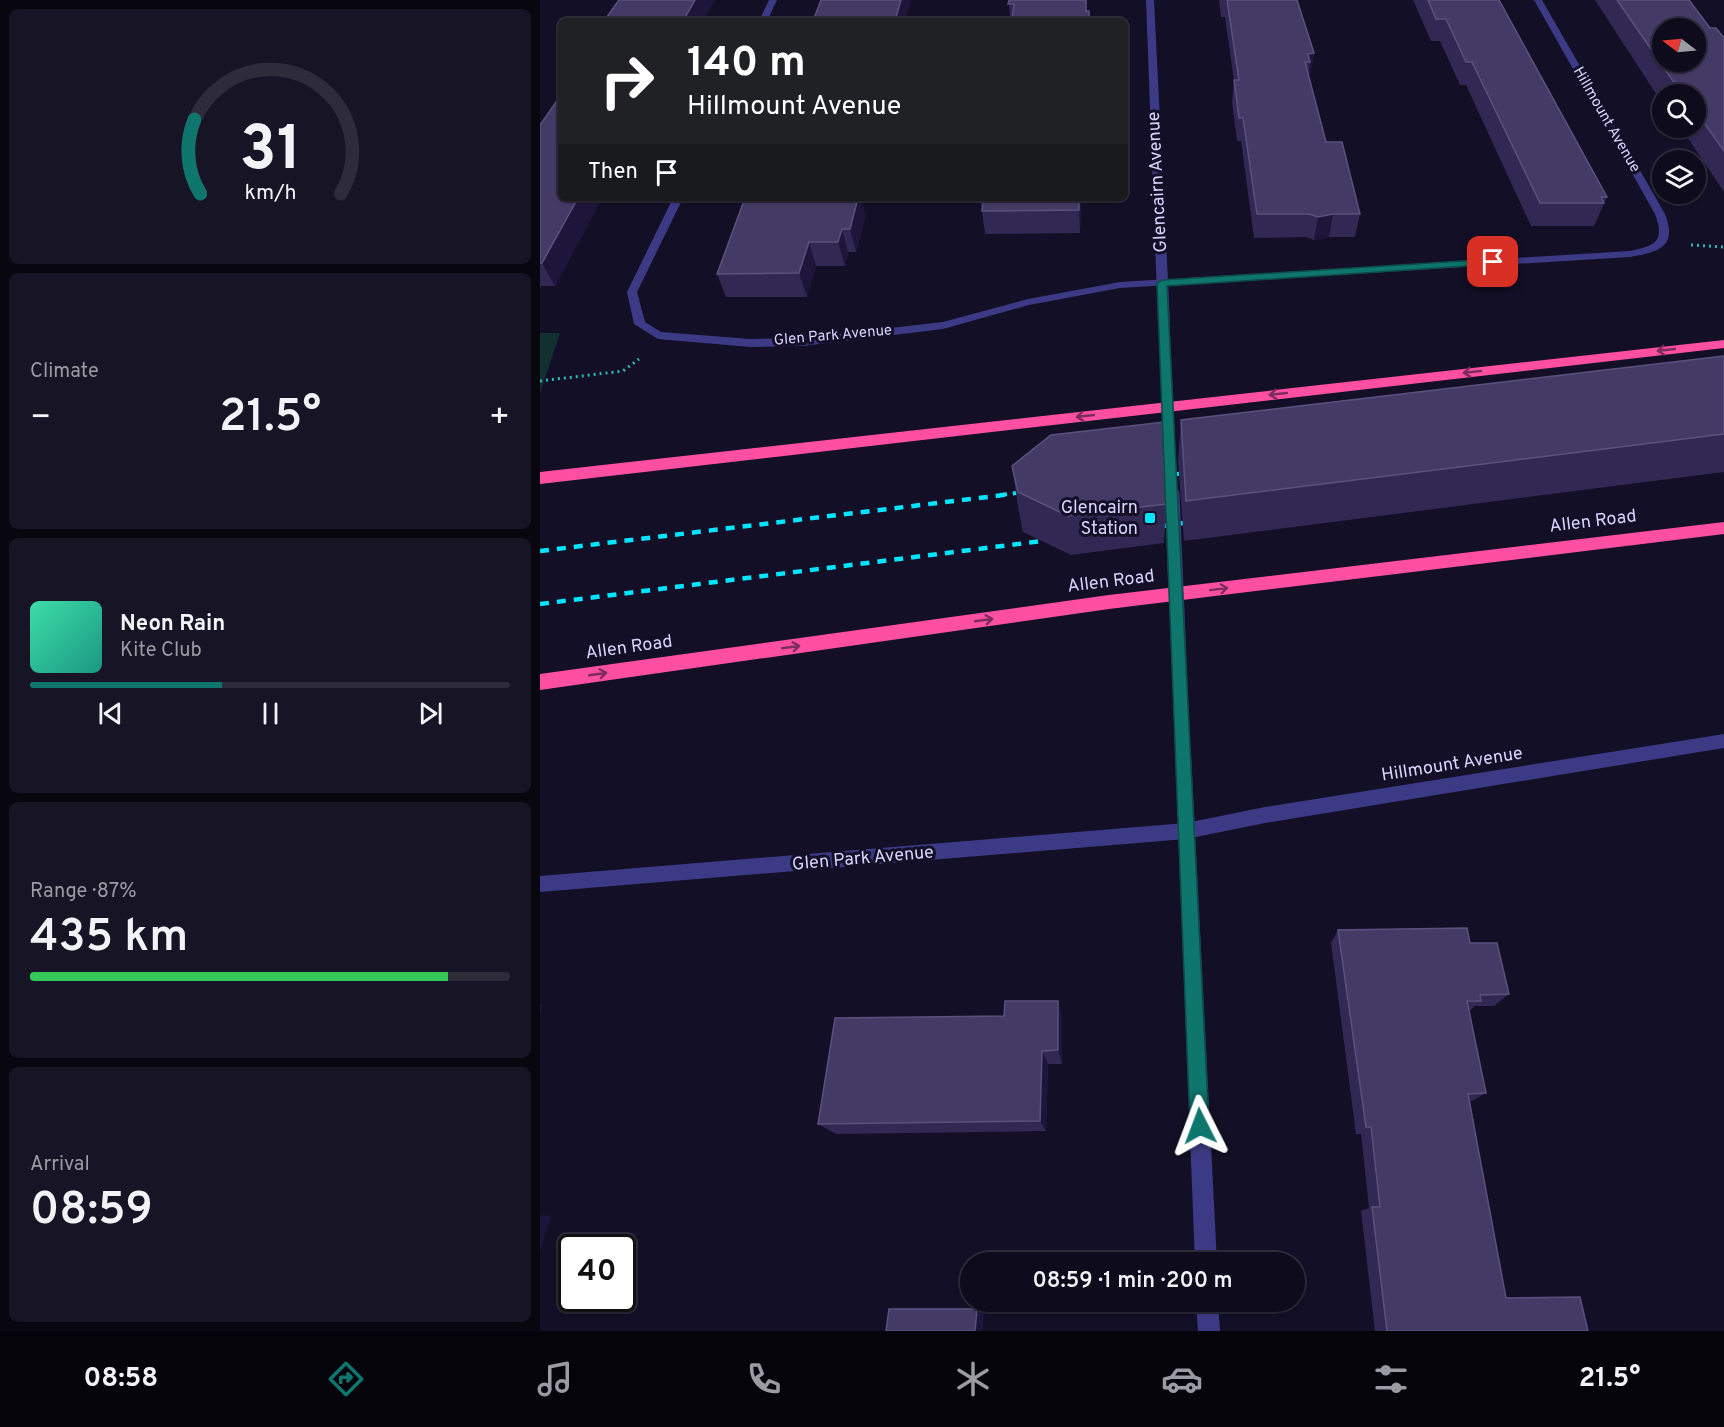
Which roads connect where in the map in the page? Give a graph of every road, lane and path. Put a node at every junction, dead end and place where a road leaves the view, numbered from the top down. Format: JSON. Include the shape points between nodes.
{"nodes":[{"id":1,"x":773,"y":0,"type":"edge"},
{"id":2,"x":1150,"y":0,"type":"edge"},
{"id":3,"x":1538,"y":0,"type":"edge"},
{"id":4,"x":764,"y":18,"type":"edge"},
{"id":5,"x":677,"y":201,"type":"edge"},
{"id":6,"x":1162,"y":283,"type":"junction"},
{"id":7,"x":670,"y":336,"type":"junction"},
{"id":8,"x":1724,"y":344,"type":"edge"},
{"id":9,"x":540,"y":381,"type":"edge"},
{"id":10,"x":540,"y":478,"type":"edge"},
{"id":11,"x":1724,"y":528,"type":"edge"},
{"id":12,"x":540,"y":682,"type":"edge"},
{"id":13,"x":1724,"y":741,"type":"edge"},
{"id":14,"x":1186,"y":831,"type":"junction"},
{"id":15,"x":540,"y":884,"type":"edge"},
{"id":16,"x":1205,"y":1252,"type":"edge"},
{"id":17,"x":1208,"y":1312,"type":"edge"},
{"id":18,"x":1209,"y":1331,"type":"edge"}],
"edges":[{"from":1,"to":4,"type":"street"},
{"from":2,"to":6,"type":"street","name":"Glencairn Avenue"},
{"from":3,"to":6,"type":"street","name":"Hillmount Avenue","via":[[1660,214],[1666,233],[1663,242],[1630,254]]},
{"from":5,"to":7,"type":"street","name":"Glen Park Avenue","via":[[632,292],[640,324],[658,335]]},
{"from":6,"to":7,"type":"street","name":"Glen Park Avenue","via":[[1079,291],[943,325],[803,342],[750,343]]},
{"from":6,"to":14,"type":"street","name":"Glencairn Avenue","bridge":true},
{"from":7,"to":9,"type":"path","via":[[622,371]]},
{"from":8,"to":10,"type":"highway","one_way":true},
{"from":12,"to":11,"type":"highway","name":"Allen Road","one_way":true,"via":[[1109,602]]},
{"from":13,"to":14,"type":"street","name":"Hillmount Avenue"},
{"from":14,"to":15,"type":"street","name":"Glen Park Avenue"},
{"from":14,"to":16,"type":"street","name":"Glencairn Avenue"},
{"from":17,"to":18,"type":"street"}]}
